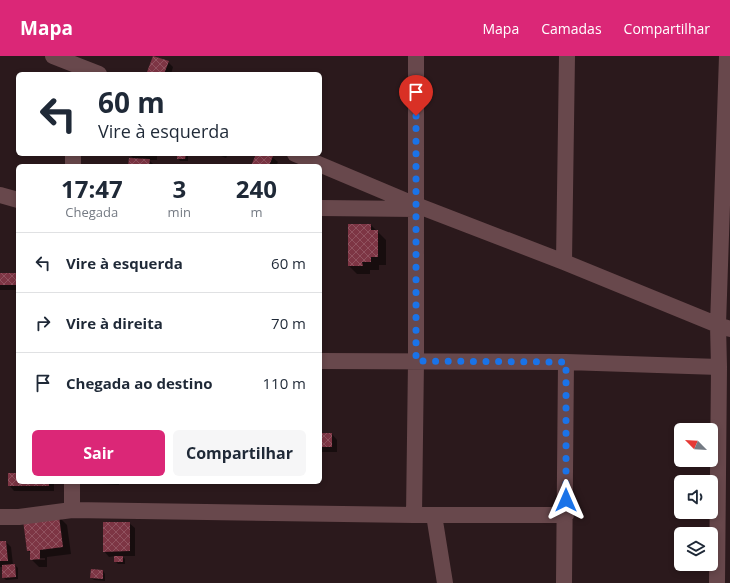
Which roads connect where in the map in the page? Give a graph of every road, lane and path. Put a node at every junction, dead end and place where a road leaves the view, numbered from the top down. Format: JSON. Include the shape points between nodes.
{"nodes":[{"id":1,"x":53,"y":56,"type":"edge"},
{"id":2,"x":416,"y":56,"type":"edge"},
{"id":3,"x":567,"y":56,"type":"edge"},
{"id":4,"x":726,"y":56,"type":"edge"},
{"id":5,"x":71,"y":64,"type":"edge"},
{"id":6,"x":93,"y":72,"type":"edge"},
{"id":7,"x":300,"y":156,"type":"edge"},
{"id":8,"x":318,"y":164,"type":"edge"},
{"id":9,"x":322,"y":166,"type":"edge"},
{"id":10,"x":0,"y":195,"type":"edge"},
{"id":11,"x":16,"y":199,"type":"edge"},
{"id":12,"x":416,"y":207,"type":"junction"},
{"id":13,"x":322,"y":208,"type":"edge"},
{"id":14,"x":564,"y":262,"type":"junction"},
{"id":15,"x":724,"y":327,"type":"edge"},
{"id":16,"x":322,"y":361,"type":"edge"},
{"id":17,"x":416,"y":361,"type":"junction"},
{"id":18,"x":566,"y":362,"type":"junction"},
{"id":19,"x":719,"y":367,"type":"junction"},
{"id":20,"x":72,"y":484,"type":"edge"},
{"id":21,"x":72,"y":510,"type":"junction"},
{"id":22,"x":414,"y":515,"type":"junction"},
{"id":23,"x":434,"y":515,"type":"junction"},
{"id":24,"x":566,"y":515,"type":"junction"},
{"id":25,"x":0,"y":517,"type":"edge"},
{"id":26,"x":445,"y":583,"type":"edge"},
{"id":27,"x":564,"y":583,"type":"edge"},
{"id":28,"x":717,"y":583,"type":"edge"}],
"edges":[{"from":1,"to":5,"type":"street"},
{"from":2,"to":12,"type":"street"},
{"from":3,"to":14,"type":"street"},
{"from":4,"to":15,"type":"street"},
{"from":5,"to":6,"type":"street"},
{"from":7,"to":8,"type":"street"},
{"from":9,"to":12,"type":"street"},
{"from":10,"to":11,"type":"street"},
{"from":12,"to":13,"type":"street"},
{"from":12,"to":14,"type":"street"},
{"from":12,"to":17,"type":"street"},
{"from":14,"to":15,"type":"street"},
{"from":15,"to":19,"type":"street"},
{"from":16,"to":17,"type":"street"},
{"from":17,"to":18,"type":"street"},
{"from":17,"to":22,"type":"street"},
{"from":18,"to":19,"type":"street"},
{"from":18,"to":24,"type":"street"},
{"from":19,"to":28,"type":"street"},
{"from":20,"to":21,"type":"street"},
{"from":21,"to":22,"type":"street"},
{"from":21,"to":25,"type":"street"},
{"from":22,"to":23,"type":"street"},
{"from":23,"to":24,"type":"street"},
{"from":23,"to":26,"type":"street"},
{"from":24,"to":27,"type":"street"}]}
